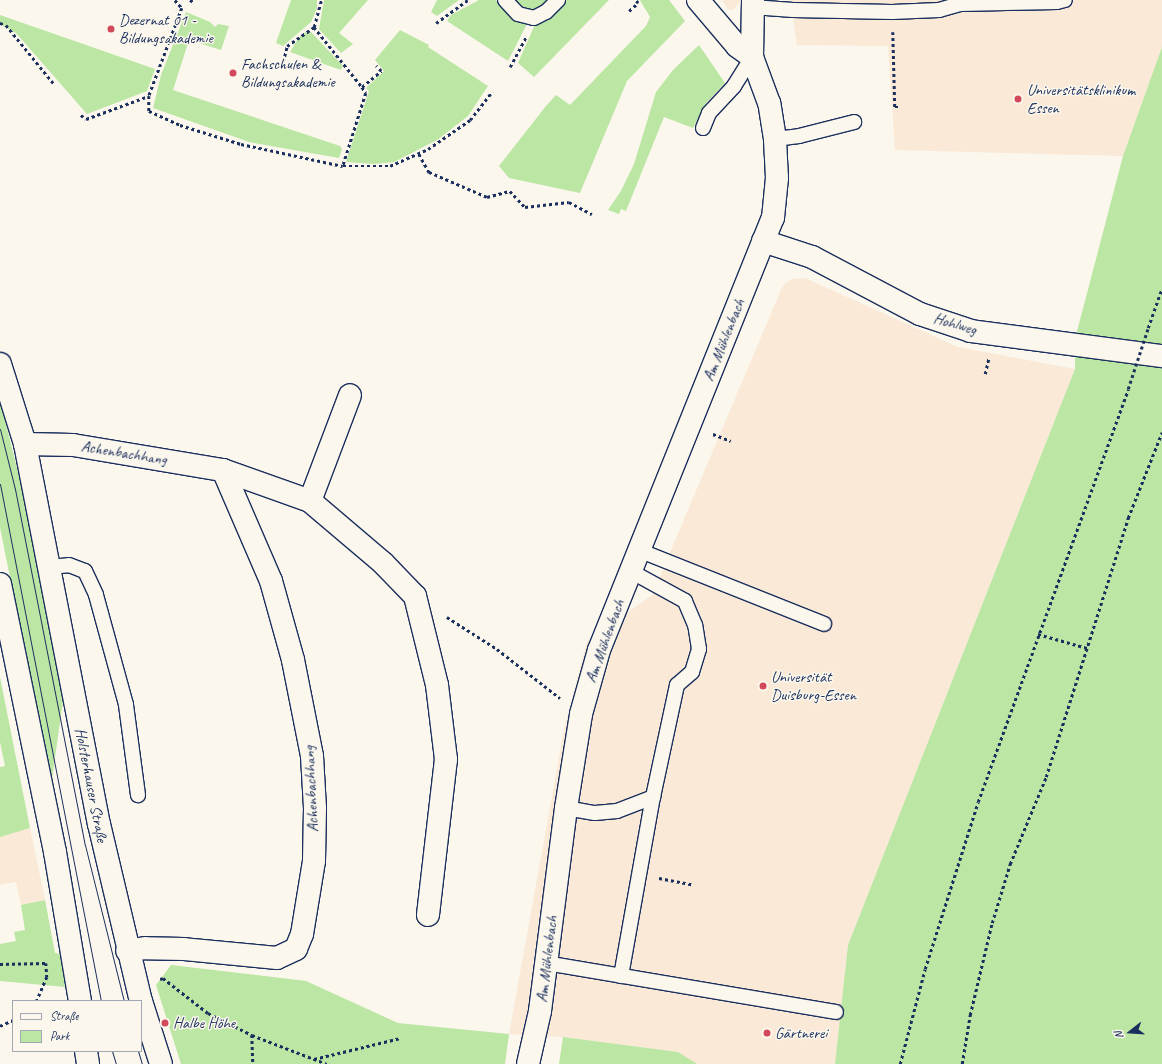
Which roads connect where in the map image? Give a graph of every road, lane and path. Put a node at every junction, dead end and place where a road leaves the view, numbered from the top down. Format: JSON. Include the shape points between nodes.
{"nodes":[{"id":1,"x":175,"y":0,"type":"edge"},
{"id":2,"x":190,"y":0,"type":"edge"},
{"id":3,"x":321,"y":0,"type":"edge"},
{"id":4,"x":468,"y":0,"type":"edge"},
{"id":5,"x":504,"y":0,"type":"edge"},
{"id":6,"x":558,"y":0,"type":"edge"},
{"id":7,"x":635,"y":0,"type":"edge"},
{"id":8,"x":698,"y":0,"type":"edge"},
{"id":9,"x":1065,"y":0,"type":"edge"},
{"id":10,"x":194,"y":2,"type":"dead end"},
{"id":11,"x":752,"y":3,"type":"edge"},
{"id":12,"x":629,"y":11,"type":"dead end"},
{"id":13,"x":892,"y":12,"type":"junction"},
{"id":14,"x":534,"y":18,"type":"junction"},
{"id":15,"x":0,"y":23,"type":"edge"},
{"id":16,"x":436,"y":23,"type":"dead end"},
{"id":17,"x":314,"y":27,"type":"junction"},
{"id":18,"x":752,"y":57,"type":"junction"},
{"id":19,"x":283,"y":62,"type":"dead end"},
{"id":20,"x":376,"y":66,"type":"dead end"},
{"id":21,"x":510,"y":67,"type":"dead end"},
{"id":22,"x":56,"y":84,"type":"dead end"},
{"id":23,"x":362,"y":87,"type":"junction"},
{"id":24,"x":492,"y":92,"type":"dead end"},
{"id":25,"x":149,"y":96,"type":"junction"},
{"id":26,"x":900,"y":107,"type":"dead end"},
{"id":27,"x":81,"y":115,"type":"dead end"},
{"id":28,"x":854,"y":122,"type":"dead end"},
{"id":29,"x":703,"y":128,"type":"dead end"},
{"id":30,"x":775,"y":139,"type":"junction"},
{"id":31,"x":419,"y":154,"type":"junction"},
{"id":32,"x":343,"y":166,"type":"junction"},
{"id":33,"x":592,"y":214,"type":"dead end"},
{"id":34,"x":763,"y":241,"type":"junction"},
{"id":35,"x":1162,"y":288,"type":"edge"},
{"id":36,"x":991,"y":350,"type":"dead end"},
{"id":37,"x":1162,"y":356,"type":"edge"},
{"id":38,"x":0,"y":364,"type":"edge"},
{"id":39,"x":985,"y":374,"type":"dead end"},
{"id":40,"x":350,"y":395,"type":"dead end"},
{"id":41,"x":1162,"y":432,"type":"edge"},
{"id":42,"x":713,"y":434,"type":"dead end"},
{"id":43,"x":731,"y":441,"type":"dead end"},
{"id":44,"x":25,"y":444,"type":"junction"},
{"id":45,"x":223,"y":470,"type":"junction"},
{"id":46,"x":310,"y":501,"type":"junction"},
{"id":47,"x":641,"y":551,"type":"junction"},
{"id":48,"x":48,"y":567,"type":"junction"},
{"id":49,"x":632,"y":572,"type":"junction"},
{"id":50,"x":0,"y":584,"type":"edge"},
{"id":51,"x":415,"y":596,"type":"junction"},
{"id":52,"x":824,"y":624,"type":"dead end"},
{"id":53,"x":1038,"y":634,"type":"junction"},
{"id":54,"x":1087,"y":648,"type":"junction"},
{"id":55,"x":581,"y":714,"type":"junction"},
{"id":56,"x":138,"y":794,"type":"dead end"},
{"id":57,"x":653,"y":797,"type":"junction"},
{"id":58,"x":566,"y":808,"type":"junction"},
{"id":59,"x":639,"y":874,"type":"junction"},
{"id":60,"x":691,"y":884,"type":"dead end"},
{"id":61,"x":428,"y":915,"type":"dead end"},
{"id":62,"x":127,"y":951,"type":"junction"},
{"id":63,"x":546,"y":963,"type":"junction"},
{"id":64,"x":0,"y":964,"type":"edge"},
{"id":65,"x":621,"y":976,"type":"junction"},
{"id":66,"x":154,"y":980,"type":"dead end"},
{"id":67,"x":37,"y":1000,"type":"edge"},
{"id":68,"x":80,"y":1000,"type":"edge"},
{"id":69,"x":141,"y":1000,"type":"edge"},
{"id":70,"x":142,"y":1004,"type":"edge"},
{"id":71,"x":836,"y":1012,"type":"dead end"},
{"id":72,"x":12,"y":1020,"type":"edge"},
{"id":73,"x":0,"y":1026,"type":"edge"},
{"id":74,"x":252,"y":1035,"type":"junction"},
{"id":75,"x":401,"y":1038,"type":"dead end"},
{"id":76,"x":86,"y":1052,"type":"edge"},
{"id":77,"x":313,"y":1059,"type":"junction"},
{"id":78,"x":88,"y":1064,"type":"edge"},
{"id":79,"x":161,"y":1064,"type":"edge"},
{"id":80,"x":253,"y":1064,"type":"edge"},
{"id":81,"x":327,"y":1064,"type":"edge"},
{"id":82,"x":528,"y":1064,"type":"edge"},
{"id":83,"x":900,"y":1064,"type":"edge"},
{"id":84,"x":962,"y":1064,"type":"edge"}],
"edges":[{"from":1,"to":25,"type":"path","via":[[182,8]]},
{"from":2,"to":10,"type":"path"},
{"from":3,"to":17,"type":"path"},
{"from":4,"to":16,"type":"path"},
{"from":5,"to":14,"type":"lane","via":[[518,14]]},
{"from":6,"to":14,"type":"lane","via":[[546,12]]},
{"from":7,"to":12,"type":"path","via":[[638,3]]},
{"from":8,"to":18,"type":"street","via":[[737,46]]},
{"from":9,"to":13,"type":"lane","via":[[960,4],[939,10]]},
{"from":11,"to":13,"type":"lane"},
{"from":11,"to":18,"type":"street"},
{"from":13,"to":26,"type":"path","via":[[895,107]]},
{"from":14,"to":21,"type":"path"},
{"from":15,"to":22,"type":"path","via":[[6,25]]},
{"from":17,"to":19,"type":"path","via":[[286,46]]},
{"from":17,"to":23,"type":"path"},
{"from":18,"to":29,"type":"lane","via":[[734,86],[710,113]]},
{"from":18,"to":30,"type":"street","name":"Am Mühlenbach","via":[[769,103]]},
{"from":20,"to":23,"type":"path","via":[[381,71]]},
{"from":23,"to":32,"type":"path","via":[[366,93]]},
{"from":24,"to":31,"type":"path","via":[[470,120],[441,142]]},
{"from":25,"to":27,"type":"path","via":[[86,119]]},
{"from":25,"to":32,"type":"path","via":[[149,111],[180,124],[241,144]]},
{"from":28,"to":30,"type":"lane","via":[[799,136]]},
{"from":30,"to":34,"type":"street","name":"Am Mühlenbach","via":[[777,178],[773,218]]},
{"from":31,"to":32,"type":"path","via":[[385,167]]},
{"from":31,"to":33,"type":"path","via":[[429,172],[487,197],[510,191],[525,207],[569,202]]},
{"from":34,"to":37,"type":"street","name":"Hohlweg","via":[[812,257],[920,314],[971,331]]},
{"from":34,"to":47,"type":"street","name":"Am Mühlenbach"},
{"from":35,"to":53,"type":"path","bridge":true,"via":[[1128,389]]},
{"from":36,"to":39,"type":"path"},
{"from":38,"to":44,"type":"street","name":"Holsterhauser Straße"},
{"from":40,"to":46,"type":"street"},
{"from":41,"to":54,"type":"path","via":[[1128,518]]},
{"from":42,"to":43,"type":"path"},
{"from":44,"to":45,"type":"street","name":"Achenbachhang","via":[[73,445]]},
{"from":44,"to":48,"type":"street","name":"Holsterhauser Straße"},
{"from":45,"to":46,"type":"street","name":"Achenbachhang"},
{"from":45,"to":62,"type":"street","name":"Achenbachhang","via":[[271,581],[293,660],[312,756],[315,808],[314,861],[302,934],[296,949],[277,958],[184,949],[145,948]]},
{"from":46,"to":51,"type":"street","name":"Achenbachhang","via":[[382,563]]},
{"from":47,"to":49,"type":"street","name":"Am Mühlenbach"},
{"from":47,"to":52,"type":"lane"},
{"from":48,"to":56,"type":"lane","via":[[69,566],[85,571],[96,595],[126,705]]},
{"from":48,"to":62,"type":"street","name":"Holsterhauser Straße","via":[[100,831]]},
{"from":49,"to":55,"type":"street","name":"Am Mühlenbach","via":[[599,650]]},
{"from":49,"to":57,"type":"lane","via":[[686,601],[696,625],[699,649],[692,672],[676,685]]},
{"from":50,"to":68,"type":"street","via":[[55,852]]},
{"from":51,"to":55,"type":"path","via":[[497,649]]},
{"from":51,"to":61,"type":"street","via":[[437,685],[446,759]]},
{"from":53,"to":54,"type":"path"},
{"from":53,"to":83,"type":"path","via":[[978,802],[925,969]]},
{"from":54,"to":84,"type":"path","via":[[1046,777],[1010,864],[992,923],[970,1015]]},
{"from":55,"to":58,"type":"street","name":"Am Mühlenbach"},
{"from":57,"to":58,"type":"lane","via":[[617,811],[595,812]]},
{"from":57,"to":59,"type":"lane"},
{"from":58,"to":63,"type":"street","name":"Am Mühlenbach"},
{"from":59,"to":60,"type":"path"},
{"from":59,"to":65,"type":"lane"},
{"from":62,"to":69,"type":"street","name":"Holsterhauser Straße"},
{"from":63,"to":65,"type":"lane"},
{"from":63,"to":82,"type":"street","name":"Am Mühlenbach","via":[[540,1011]]},
{"from":64,"to":67,"type":"path","via":[[46,963],[47,977]]},
{"from":65,"to":71,"type":"lane"},
{"from":66,"to":74,"type":"path","via":[[163,978],[208,1013]]},
{"from":70,"to":79,"type":"street","name":"Holsterhauser Straße"},
{"from":72,"to":73,"type":"path"},
{"from":74,"to":77,"type":"path"},
{"from":74,"to":80,"type":"path"},
{"from":75,"to":77,"type":"path"},
{"from":76,"to":78,"type":"street"},
{"from":77,"to":81,"type":"path"}]}
